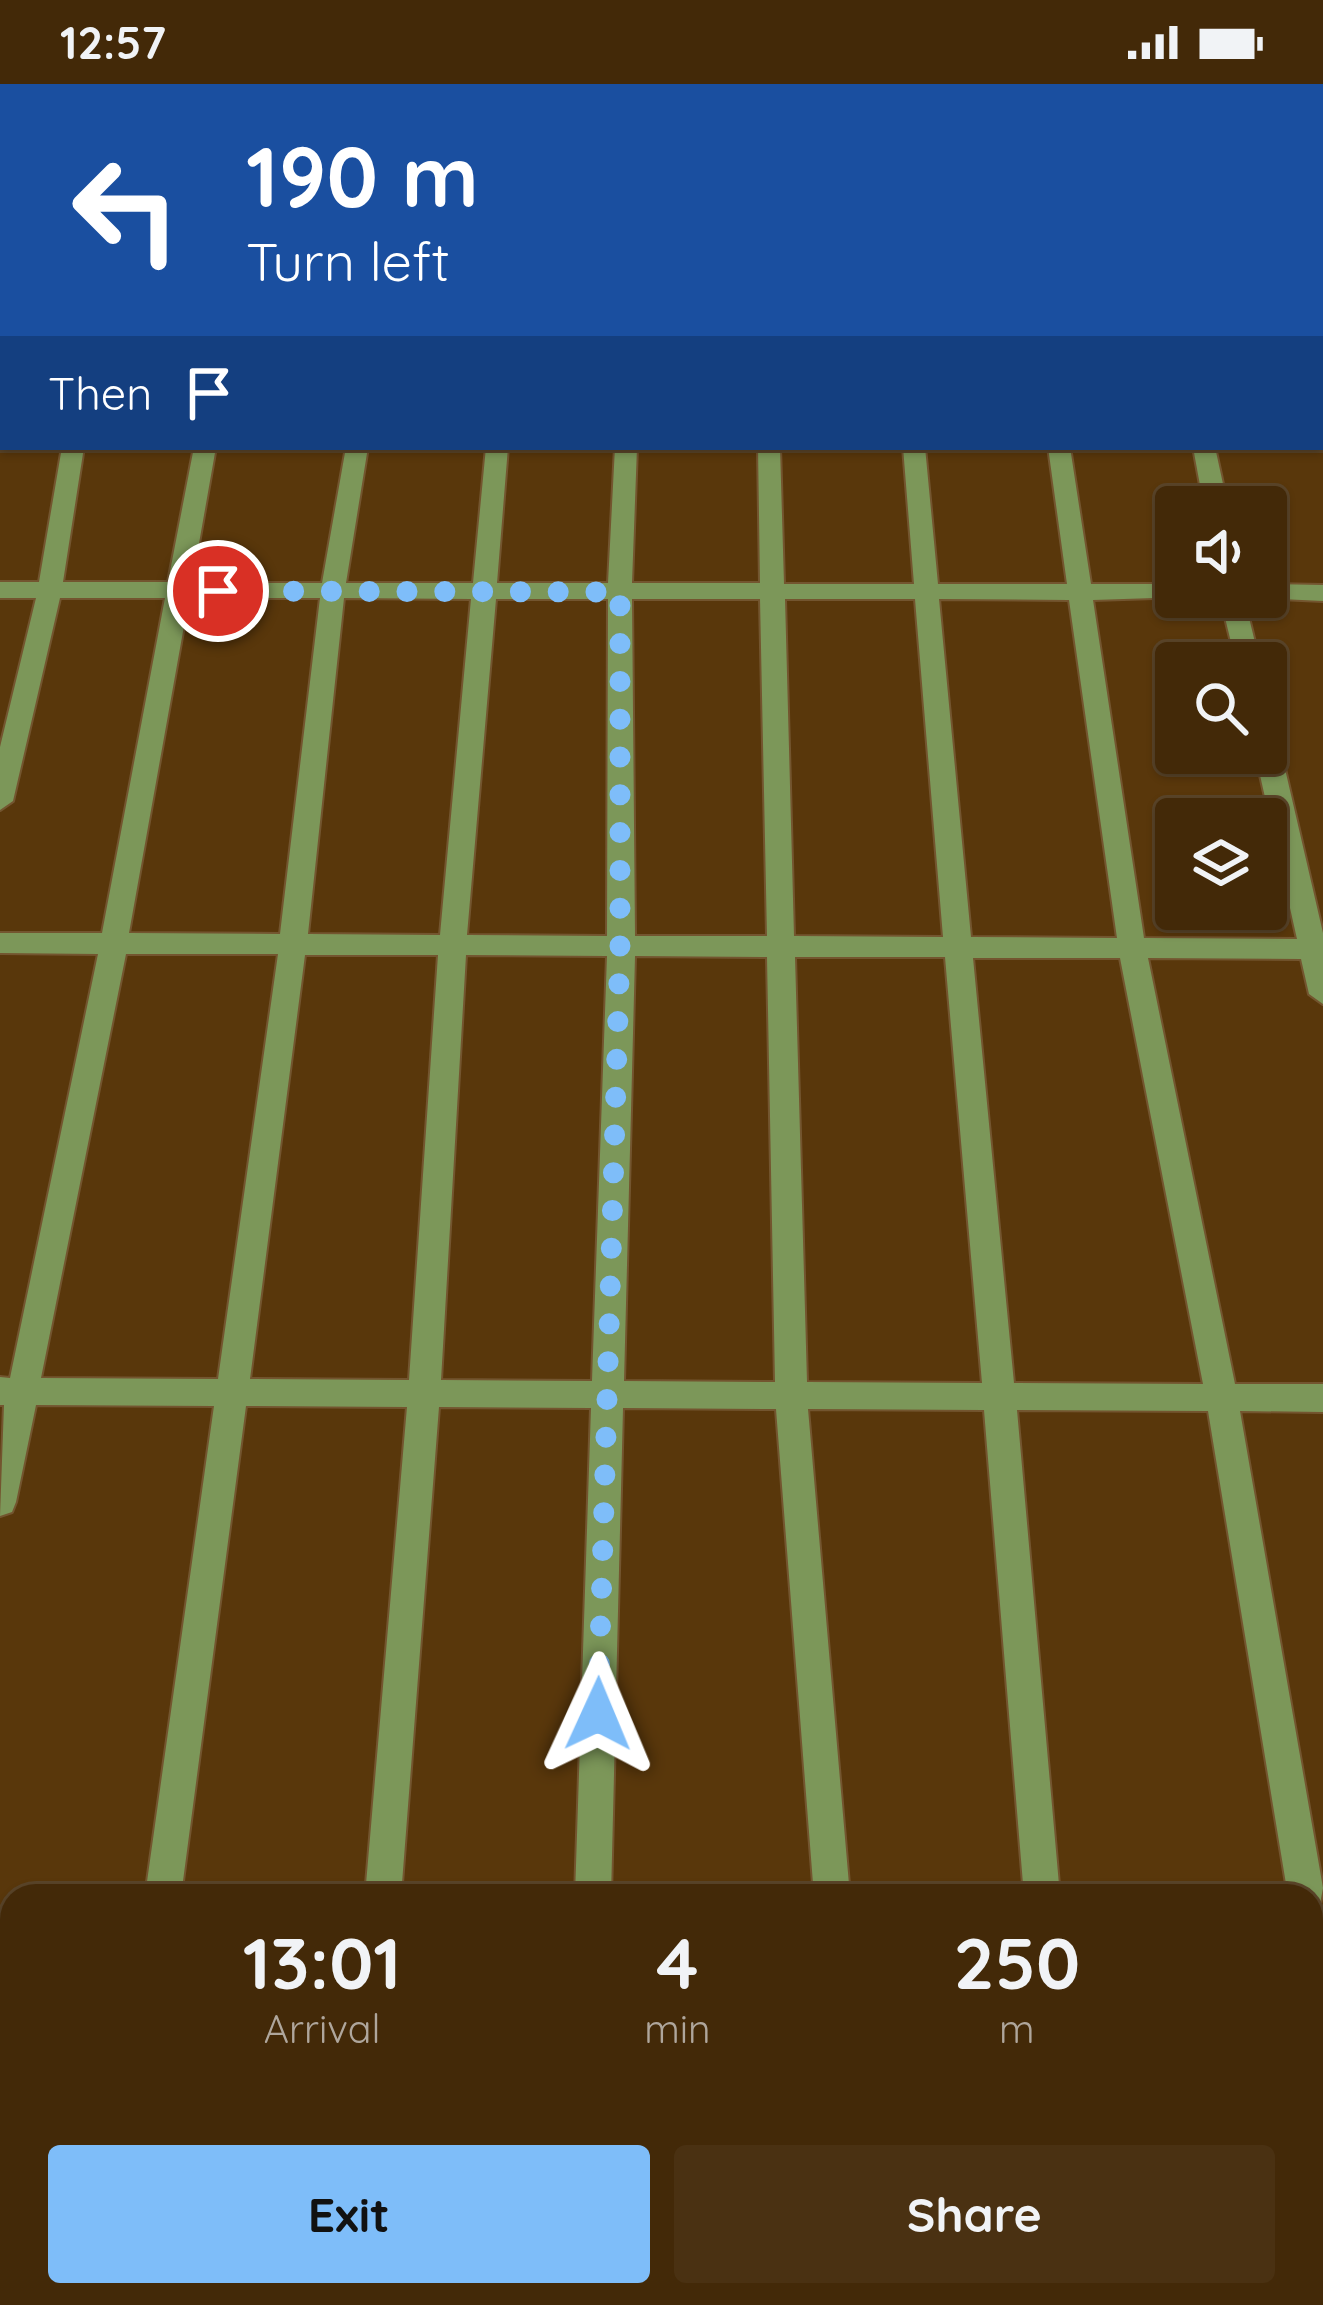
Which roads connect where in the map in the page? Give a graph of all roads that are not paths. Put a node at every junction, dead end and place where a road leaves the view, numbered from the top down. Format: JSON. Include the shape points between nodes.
{"nodes":[{"id":1,"x":73,"y":450,"type":"edge"},
{"id":2,"x":204,"y":450,"type":"edge"},
{"id":3,"x":356,"y":450,"type":"edge"},
{"id":4,"x":497,"y":450,"type":"edge"},
{"id":5,"x":626,"y":450,"type":"edge"},
{"id":6,"x":769,"y":450,"type":"edge"},
{"id":7,"x":914,"y":450,"type":"edge"},
{"id":8,"x":1059,"y":450,"type":"edge"},
{"id":9,"x":1205,"y":450,"type":"edge"},
{"id":10,"x":1212,"y":486,"type":"edge"},
{"id":11,"x":0,"y":590,"type":"edge"},
{"id":12,"x":50,"y":590,"type":"junction"},
{"id":13,"x":179,"y":590,"type":"junction"},
{"id":14,"x":333,"y":591,"type":"junction"},
{"id":15,"x":482,"y":591,"type":"junction"},
{"id":16,"x":620,"y":592,"type":"junction"},
{"id":17,"x":776,"y":592,"type":"junction"},
{"id":18,"x":926,"y":592,"type":"junction"},
{"id":19,"x":1080,"y":592,"type":"junction"},
{"id":20,"x":1155,"y":592,"type":"edge"},
{"id":21,"x":1287,"y":592,"type":"edge"},
{"id":22,"x":1323,"y":592,"type":"edge"},
{"id":23,"x":1274,"y":774,"type":"edge"},
{"id":24,"x":0,"y":801,"type":"edge"},
{"id":25,"x":453,"y":942,"type":"junction"},
{"id":26,"x":0,"y":943,"type":"edge"},
{"id":27,"x":114,"y":943,"type":"junction"},
{"id":28,"x":293,"y":944,"type":"junction"},
{"id":29,"x":620,"y":945,"type":"junction"},
{"id":30,"x":781,"y":946,"type":"junction"},
{"id":31,"x":957,"y":947,"type":"junction"},
{"id":32,"x":1132,"y":947,"type":"junction"},
{"id":33,"x":1318,"y":949,"type":"edge"},
{"id":34,"x":1323,"y":994,"type":"edge"},
{"id":35,"x":11,"y":1391,"type":"edge"},
{"id":36,"x":232,"y":1393,"type":"junction"},
{"id":37,"x":424,"y":1394,"type":"junction"},
{"id":38,"x":605,"y":1394,"type":"junction"},
{"id":39,"x":791,"y":1395,"type":"junction"},
{"id":40,"x":1003,"y":1396,"type":"junction"},
{"id":41,"x":1222,"y":1397,"type":"junction"},
{"id":42,"x":1323,"y":1398,"type":"edge"},
{"id":43,"x":0,"y":1502,"type":"edge"},
{"id":44,"x":165,"y":1884,"type":"edge"},
{"id":45,"x":384,"y":1884,"type":"edge"},
{"id":46,"x":593,"y":1884,"type":"edge"},
{"id":47,"x":831,"y":1884,"type":"edge"},
{"id":48,"x":1041,"y":1884,"type":"edge"},
{"id":49,"x":1304,"y":1884,"type":"edge"}],
"edges":[{"from":1,"to":12,"type":"street"},
{"from":2,"to":13,"type":"street"},
{"from":3,"to":14,"type":"street"},
{"from":4,"to":15,"type":"street"},
{"from":5,"to":16,"type":"street"},
{"from":6,"to":17,"type":"street"},
{"from":7,"to":18,"type":"street"},
{"from":8,"to":19,"type":"street"},
{"from":9,"to":10,"type":"street"},
{"from":11,"to":12,"type":"street"},
{"from":12,"to":13,"type":"street"},
{"from":12,"to":24,"type":"street"},
{"from":13,"to":14,"type":"street"},
{"from":13,"to":27,"type":"street"},
{"from":14,"to":15,"type":"street"},
{"from":14,"to":28,"type":"street"},
{"from":15,"to":16,"type":"street"},
{"from":15,"to":25,"type":"street"},
{"from":16,"to":17,"type":"street"},
{"from":16,"to":29,"type":"street"},
{"from":17,"to":18,"type":"street"},
{"from":17,"to":30,"type":"street"},
{"from":18,"to":19,"type":"street"},
{"from":18,"to":31,"type":"street"},
{"from":19,"to":20,"type":"street"},
{"from":19,"to":32,"type":"street"},
{"from":21,"to":22,"type":"street"},
{"from":23,"to":33,"type":"street"},
{"from":25,"to":28,"type":"street"},
{"from":25,"to":29,"type":"street"},
{"from":25,"to":37,"type":"street"},
{"from":26,"to":27,"type":"street"},
{"from":27,"to":28,"type":"street"},
{"from":27,"to":35,"type":"street"},
{"from":28,"to":36,"type":"street"},
{"from":29,"to":30,"type":"street"},
{"from":29,"to":38,"type":"street"},
{"from":30,"to":31,"type":"street"},
{"from":30,"to":39,"type":"street"},
{"from":31,"to":32,"type":"street"},
{"from":31,"to":40,"type":"street"},
{"from":32,"to":33,"type":"street"},
{"from":32,"to":41,"type":"street"},
{"from":33,"to":34,"type":"street"},
{"from":35,"to":36,"type":"street"},
{"from":35,"to":43,"type":"street"},
{"from":36,"to":37,"type":"street"},
{"from":36,"to":44,"type":"street"},
{"from":37,"to":38,"type":"street"},
{"from":37,"to":45,"type":"street"},
{"from":38,"to":39,"type":"street"},
{"from":38,"to":46,"type":"street"},
{"from":39,"to":40,"type":"street"},
{"from":39,"to":47,"type":"street"},
{"from":40,"to":41,"type":"street"},
{"from":40,"to":48,"type":"street"},
{"from":41,"to":42,"type":"street"},
{"from":41,"to":49,"type":"street"}]}
